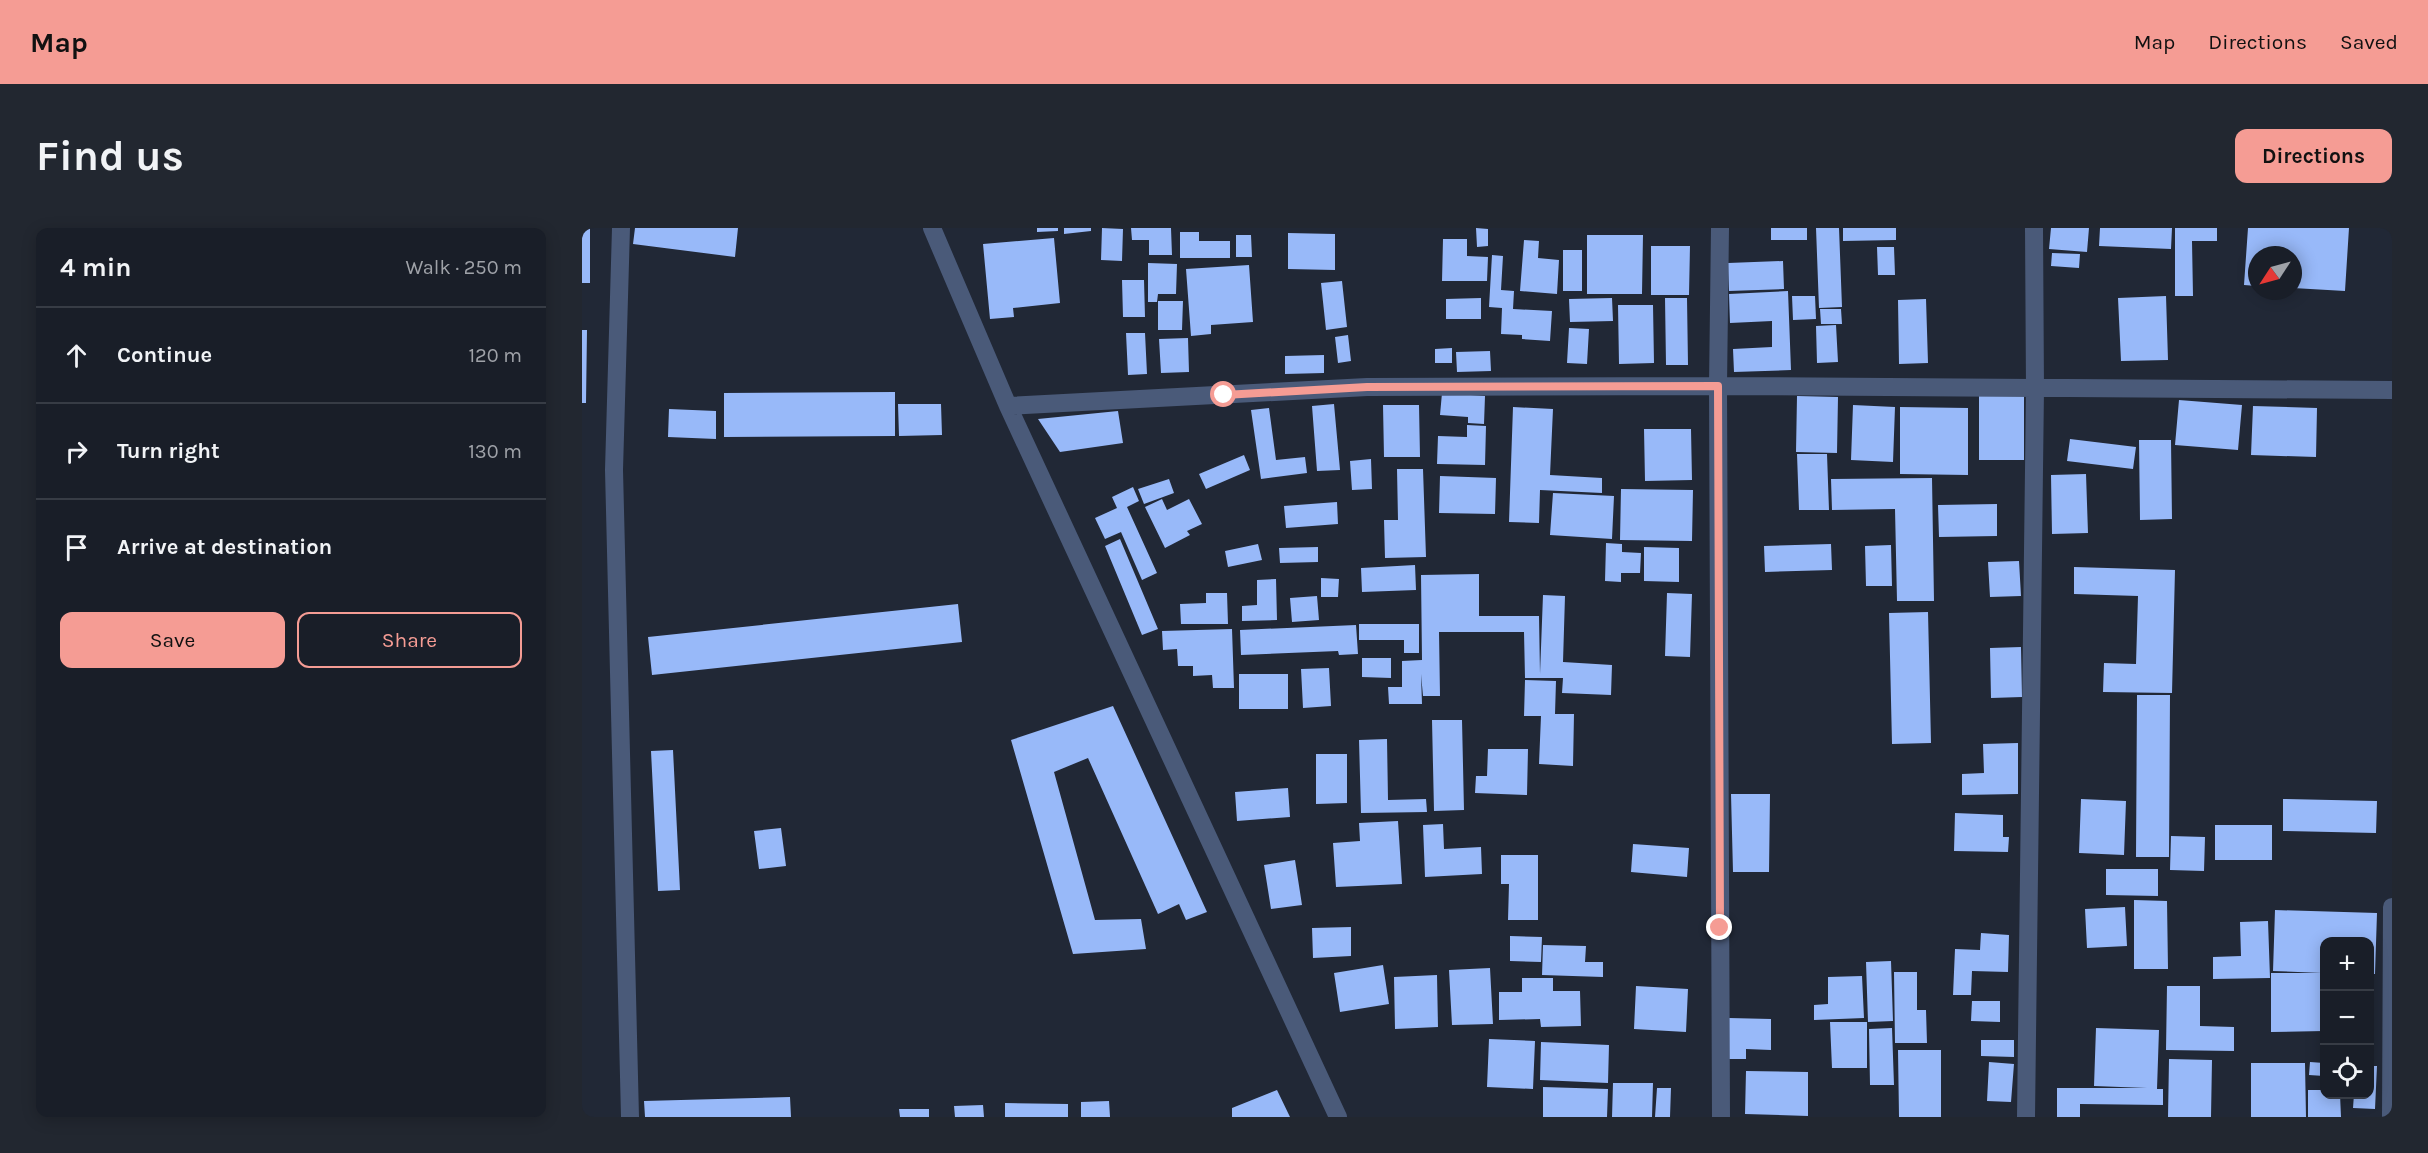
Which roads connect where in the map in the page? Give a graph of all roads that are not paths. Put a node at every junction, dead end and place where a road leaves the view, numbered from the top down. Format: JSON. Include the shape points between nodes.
{"nodes":[{"id":1,"x":621,"y":228,"type":"edge"},
{"id":2,"x":932,"y":228,"type":"edge"},
{"id":3,"x":1720,"y":228,"type":"edge"},
{"id":4,"x":2034,"y":228,"type":"edge"},
{"id":5,"x":1718,"y":386,"type":"junction"},
{"id":6,"x":2035,"y":389,"type":"junction"},
{"id":7,"x":2392,"y":390,"type":"edge"},
{"id":8,"x":1008,"y":406,"type":"junction"},
{"id":9,"x":2392,"y":907,"type":"edge"},
{"id":10,"x":630,"y":1117,"type":"edge"},
{"id":11,"x":1338,"y":1117,"type":"edge"},
{"id":12,"x":1721,"y":1117,"type":"edge"},
{"id":13,"x":2026,"y":1117,"type":"edge"},
{"id":14,"x":2391,"y":1117,"type":"edge"}],
"edges":[{"from":1,"to":10,"type":"street","via":[[614,470]]},
{"from":2,"to":8,"type":"street"},
{"from":3,"to":5,"type":"street"},
{"from":4,"to":6,"type":"street"},
{"from":5,"to":6,"type":"street"},
{"from":5,"to":8,"type":"street","via":[[1367,387]]},
{"from":5,"to":12,"type":"street"},
{"from":6,"to":7,"type":"street"},
{"from":6,"to":13,"type":"street"},
{"from":8,"to":11,"type":"street"},
{"from":9,"to":14,"type":"street"}]}
